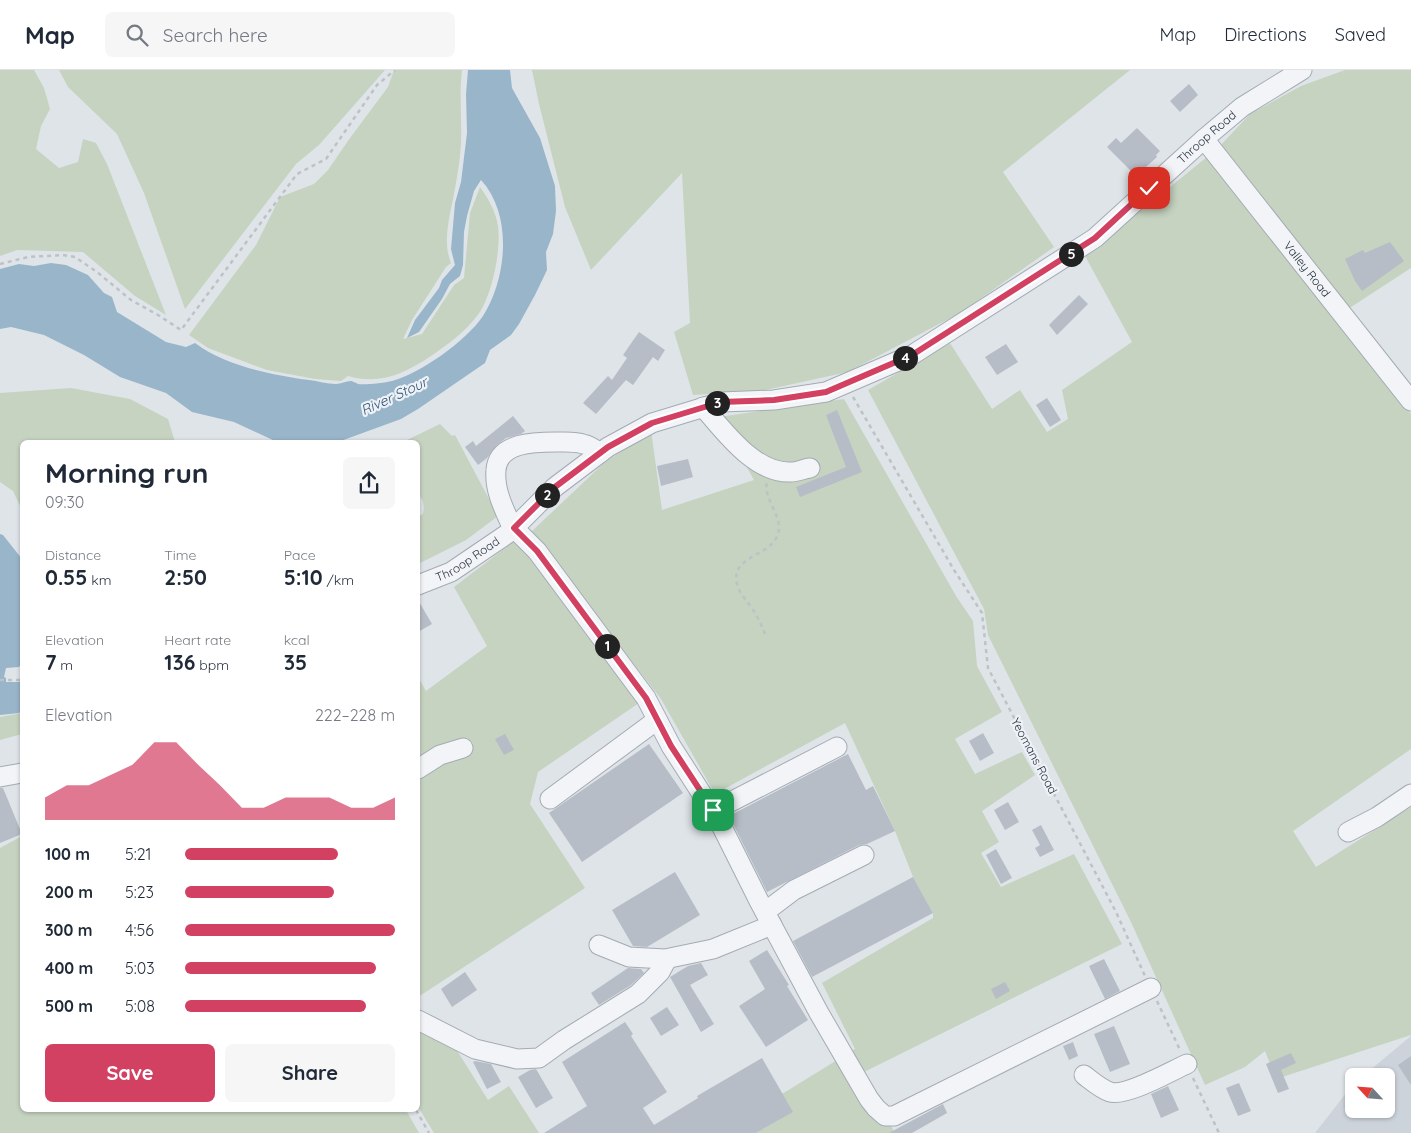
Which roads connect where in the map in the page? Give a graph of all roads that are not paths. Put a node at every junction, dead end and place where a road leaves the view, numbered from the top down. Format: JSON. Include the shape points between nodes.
{"nodes":[{"id":1,"x":1302,"y":70,"type":"edge"},
{"id":2,"x":1204,"y":139,"type":"junction"},
{"id":3,"x":1411,"y":401,"type":"edge"},
{"id":4,"x":703,"y":407,"type":"junction"},
{"id":5,"x":600,"y":453,"type":"junction"},
{"id":6,"x":810,"y":468,"type":"dead end"},
{"id":7,"x":514,"y":528,"type":"junction"},
{"id":8,"x":420,"y":584,"type":"edge"},
{"id":9,"x":657,"y":720,"type":"junction"},
{"id":10,"x":837,"y":747,"type":"dead end"},
{"id":11,"x":463,"y":748,"type":"dead end"},
{"id":12,"x":420,"y":768,"type":"edge"},
{"id":13,"x":20,"y":773,"type":"edge"},
{"id":14,"x":0,"y":777,"type":"edge"},
{"id":15,"x":1411,"y":794,"type":"edge"},
{"id":16,"x":550,"y":799,"type":"dead end"},
{"id":17,"x":713,"y":810,"type":"junction"},
{"id":18,"x":1348,"y":832,"type":"dead end"},
{"id":19,"x":864,"y":855,"type":"dead end"},
{"id":20,"x":768,"y":919,"type":"junction"},
{"id":21,"x":599,"y":945,"type":"dead end"},
{"id":22,"x":667,"y":959,"type":"junction"},
{"id":23,"x":1151,"y":988,"type":"road end"},
{"id":24,"x":420,"y":1021,"type":"edge"},
{"id":25,"x":1187,"y":1064,"type":"road end"},
{"id":26,"x":1084,"y":1075,"type":"dead end"}],
"edges":[{"from":1,"to":2,"type":"street","name":"Throop Road","via":[[1242,107]]},
{"from":2,"to":3,"type":"street","name":"Valley Road"},
{"from":2,"to":4,"type":"street","name":"Throop Road","via":[[1095,238],[912,355],[826,392],[774,400],[721,402]]},
{"from":4,"to":5,"type":"street","name":"Throop Road","via":[[652,423]]},
{"from":4,"to":6,"type":"street","via":[[727,435],[760,463],[773,470],[790,472]]},
{"from":5,"to":7,"type":"street","name":"Throop Road","via":[[555,487]]},
{"from":5,"to":7,"type":"street","via":[[580,443],[544,442],[519,445],[505,453],[497,463],[496,486]]},
{"from":7,"to":8,"type":"street","name":"Throop Road","via":[[451,572]]},
{"from":7,"to":9,"type":"street","via":[[543,558],[646,698]]},
{"from":9,"to":16,"type":"street"},
{"from":9,"to":17,"type":"street"},
{"from":10,"to":17,"type":"street"},
{"from":11,"to":12,"type":"street","via":[[440,755]]},
{"from":13,"to":14,"type":"street"},
{"from":15,"to":18,"type":"street"},
{"from":17,"to":20,"type":"street"},
{"from":19,"to":20,"type":"street","via":[[794,890]]},
{"from":20,"to":22,"type":"street","via":[[713,949]]},
{"from":20,"to":23,"type":"street","via":[[855,1076],[885,1116],[894,1116]]},
{"from":21,"to":22,"type":"street","via":[[629,957]]},
{"from":22,"to":24,"type":"street","via":[[660,972],[638,994],[539,1058],[517,1059],[475,1049]]},
{"from":25,"to":26,"type":"street","via":[[1124,1091],[1112,1092]]}]}
